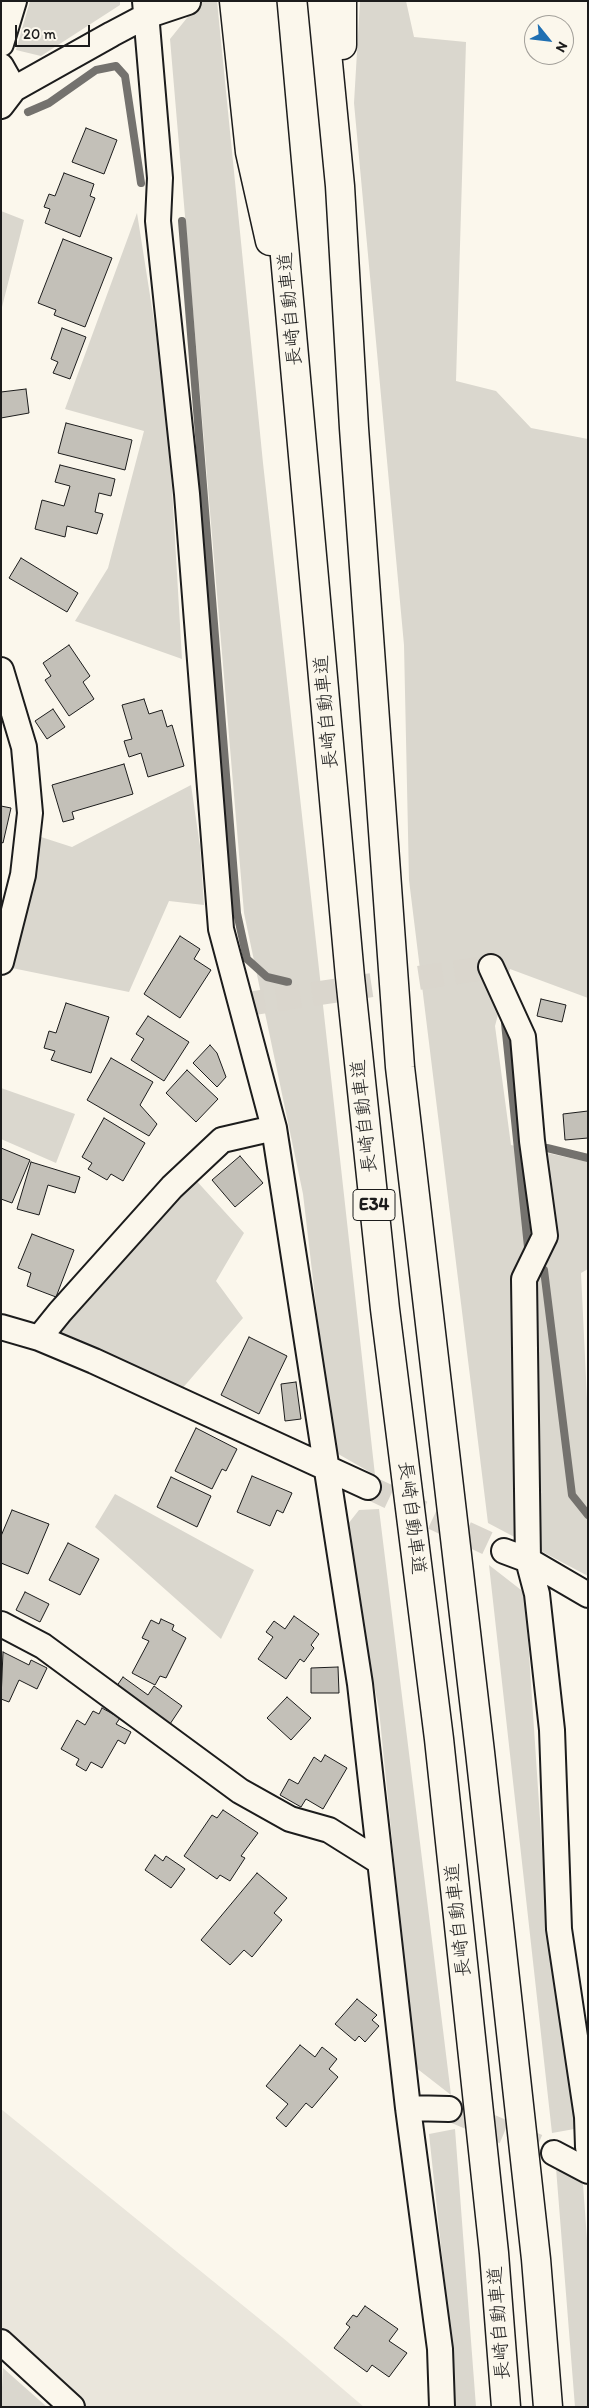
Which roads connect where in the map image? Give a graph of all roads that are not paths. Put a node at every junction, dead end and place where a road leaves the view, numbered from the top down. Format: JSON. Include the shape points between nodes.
{"nodes":[{"id":1,"x":14,"y":1,"type":"edge"},
{"id":2,"x":234,"y":1,"type":"edge"},
{"id":3,"x":262,"y":1,"type":"edge"},
{"id":4,"x":322,"y":1,"type":"edge"},
{"id":5,"x":342,"y":1,"type":"edge"},
{"id":6,"x":188,"y":2,"type":"edge"},
{"id":7,"x":146,"y":8,"type":"edge"},
{"id":8,"x":1,"y":44,"type":"edge"},
{"id":9,"x":1,"y":66,"type":"edge"},
{"id":10,"x":8,"y":97,"type":"edge"},
{"id":11,"x":340,"y":186,"type":"junction"},
{"id":12,"x":296,"y":357,"type":"junction"},
{"id":13,"x":1,"y":670,"type":"edge"},
{"id":14,"x":7,"y":711,"type":"edge"},
{"id":15,"x":1,"y":962,"type":"edge"},
{"id":16,"x":491,"y":967,"type":"dead end"},
{"id":17,"x":274,"y":1128,"type":"junction"},
{"id":18,"x":1,"y":1327,"type":"edge"},
{"id":19,"x":39,"y":1338,"type":"junction"},
{"id":20,"x":326,"y":1467,"type":"junction"},
{"id":21,"x":368,"y":1487,"type":"tunnel mouth"},
{"id":22,"x":504,"y":1551,"type":"tunnel mouth"},
{"id":23,"x":528,"y":1560,"type":"junction"},
{"id":24,"x":588,"y":1595,"type":"edge"},
{"id":25,"x":1,"y":1624,"type":"edge"},
{"id":26,"x":380,"y":1862,"type":"junction"},
{"id":27,"x":408,"y":2108,"type":"junction"},
{"id":28,"x":449,"y":2109,"type":"tunnel mouth"},
{"id":29,"x":588,"y":2147,"type":"edge"},
{"id":30,"x":554,"y":2153,"type":"tunnel mouth"},
{"id":31,"x":588,"y":2170,"type":"edge"},
{"id":32,"x":1,"y":2342,"type":"edge"},
{"id":33,"x":72,"y":2407,"type":"edge"},
{"id":34,"x":442,"y":2407,"type":"edge"},
{"id":35,"x":506,"y":2407,"type":"edge"},
{"id":36,"x":548,"y":2407,"type":"edge"}],
"edges":[{"from":1,"to":8,"type":"street"},
{"from":2,"to":12,"type":"highway","via":[[250,152]]},
{"from":3,"to":12,"type":"highway","name":"長崎自動車道","number":"E34"},
{"from":4,"to":11,"type":"highway","name":"長崎自動車道","number":"E34"},
{"from":5,"to":11,"type":"highway"},
{"from":6,"to":7,"type":"street"},
{"from":7,"to":10,"type":"street"},
{"from":7,"to":17,"type":"street","via":[[160,178],[158,221],[187,494],[221,929]]},
{"from":9,"to":10,"type":"street"},
{"from":11,"to":36,"type":"highway","name":"長崎自動車道","number":"E34","via":[[400,1067],[536,2259]]},
{"from":12,"to":35,"type":"highway","name":"長崎自動車道","number":"E34","via":[[350,977],[385,1309],[439,1739],[494,2253]]},
{"from":13,"to":14,"type":"street"},
{"from":14,"to":15,"type":"street","via":[[24,747],[30,813],[23,875]]},
{"from":16,"to":23,"type":"street","via":[[523,1038],[545,1236],[524,1279]]},
{"from":17,"to":19,"type":"street","via":[[222,1140],[172,1187]]},
{"from":17,"to":20,"type":"street"},
{"from":18,"to":19,"type":"street"},
{"from":19,"to":20,"type":"street"},
{"from":20,"to":21,"type":"street"},
{"from":20,"to":26,"type":"street","via":[[360,1684]]},
{"from":22,"to":23,"type":"street"},
{"from":23,"to":24,"type":"street"},
{"from":23,"to":29,"type":"street","via":[[537,1594],[552,1730],[559,1929],[587,2116]]},
{"from":25,"to":26,"type":"street","via":[[43,1646],[240,1791],[290,1819],[330,1830]]},
{"from":26,"to":27,"type":"street"},
{"from":27,"to":28,"type":"street"},
{"from":27,"to":34,"type":"street","via":[[440,2349]]},
{"from":30,"to":31,"type":"street"},
{"from":32,"to":33,"type":"street"}]}
